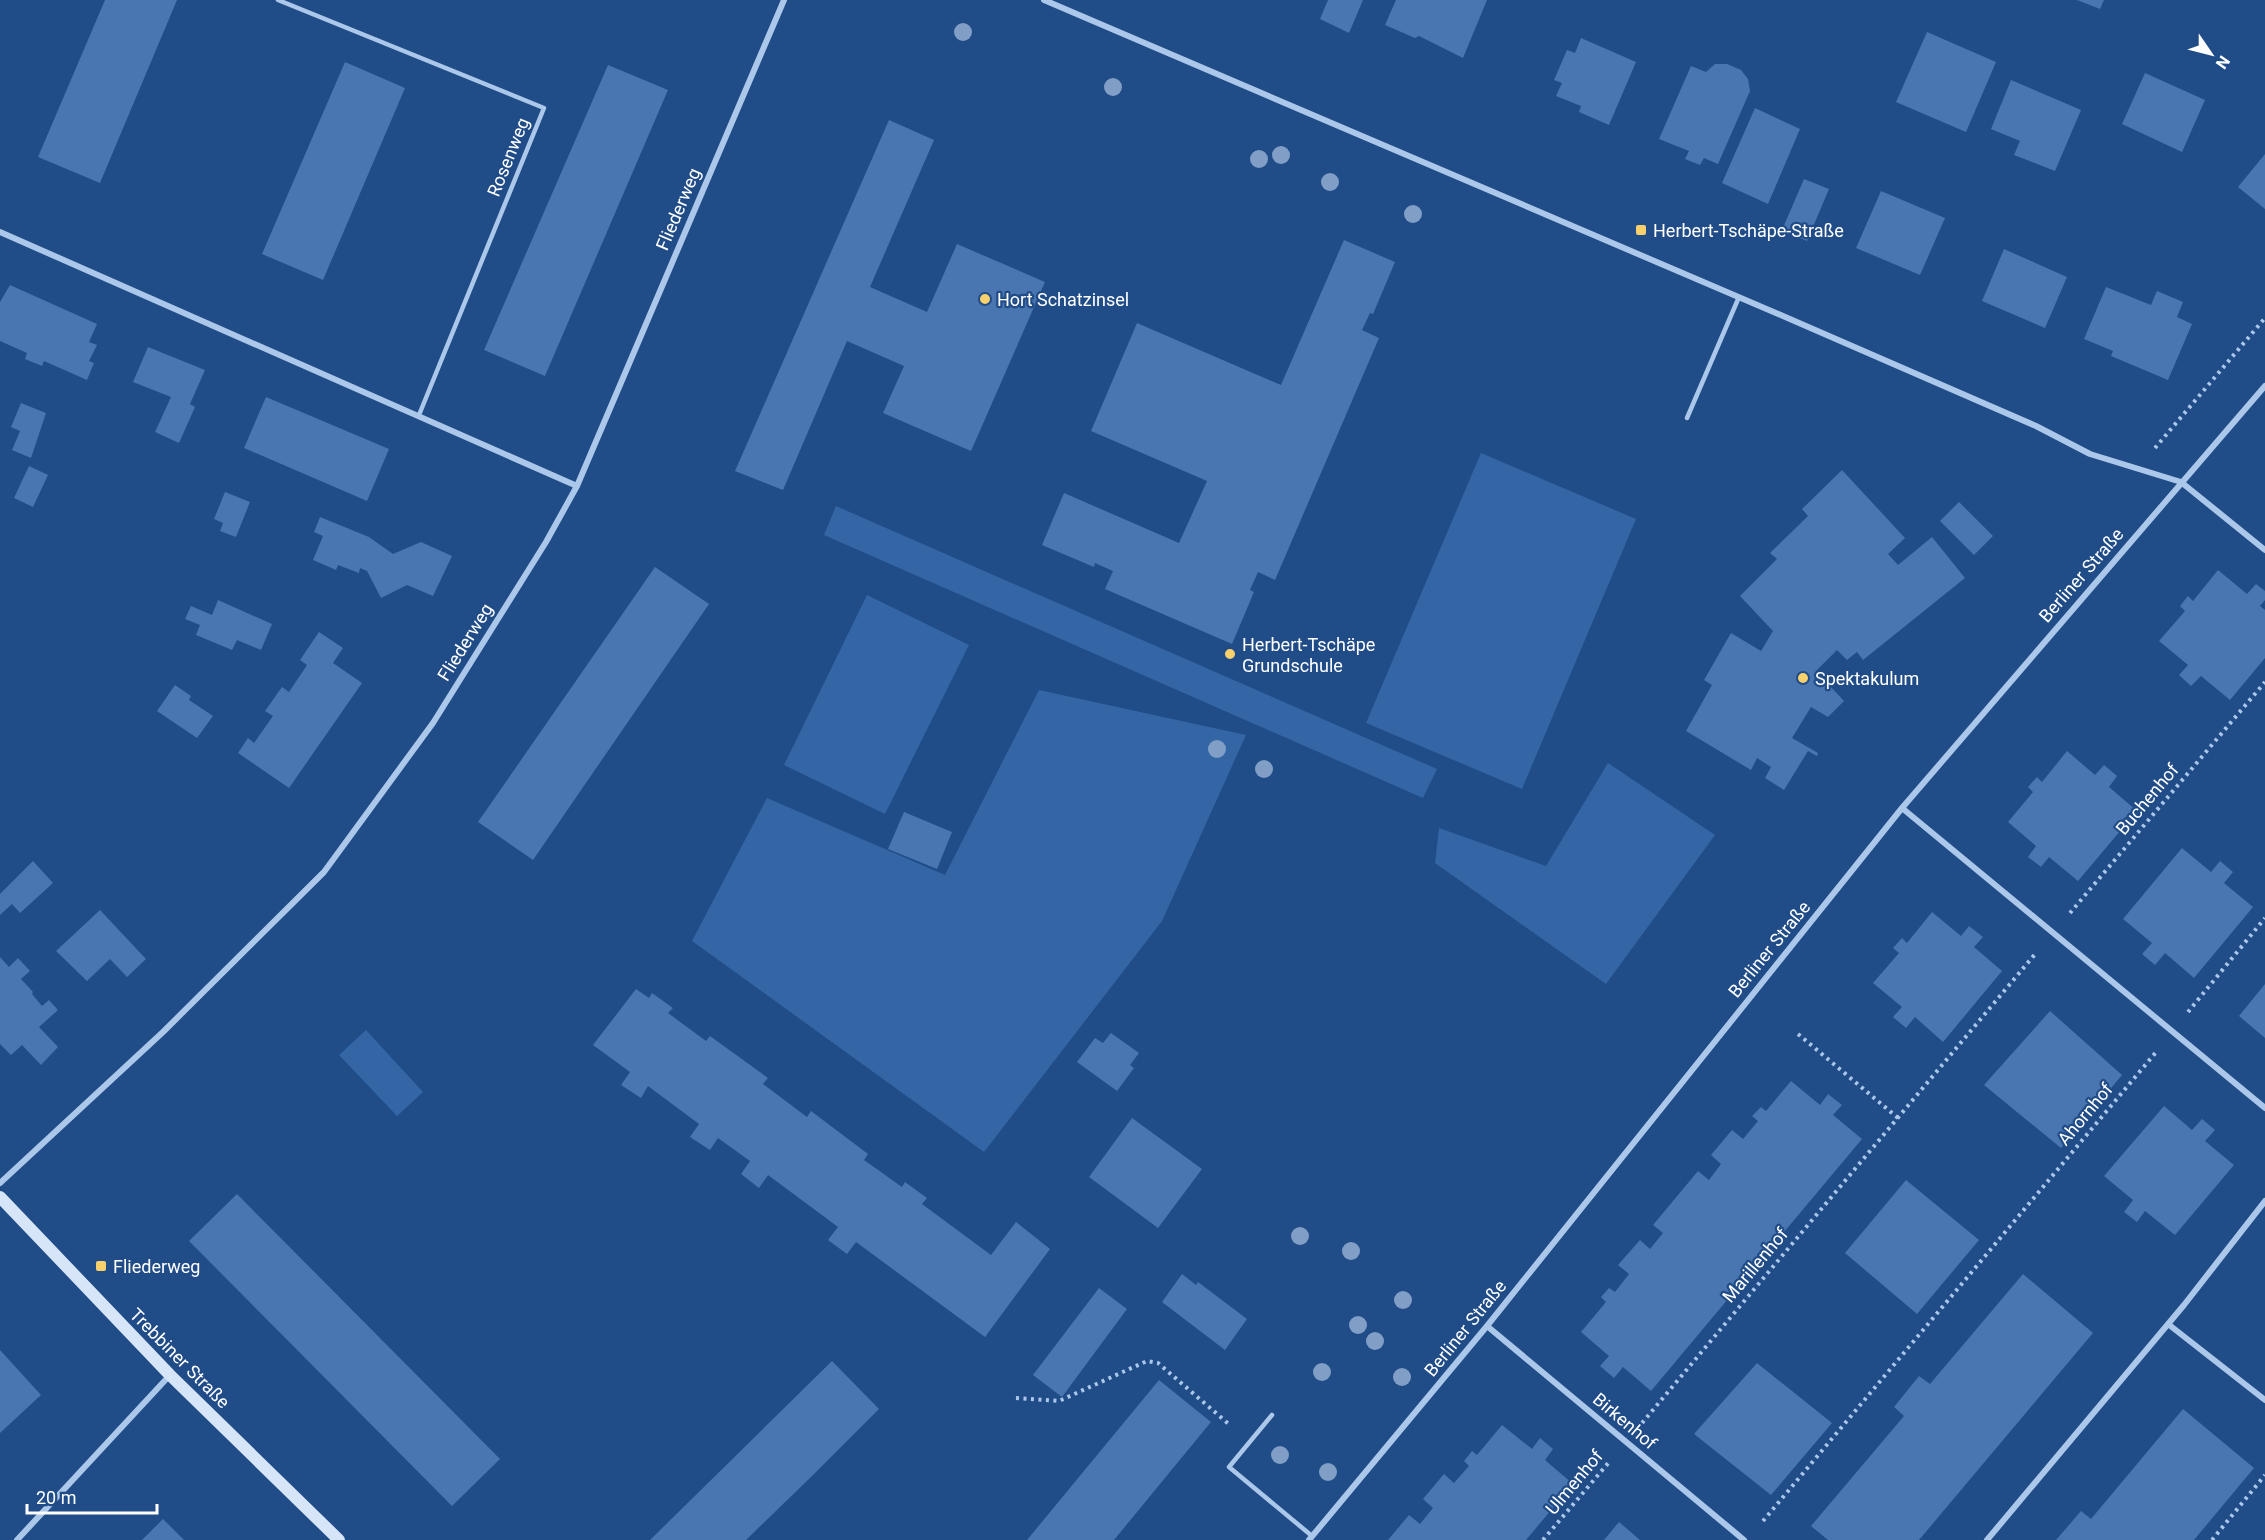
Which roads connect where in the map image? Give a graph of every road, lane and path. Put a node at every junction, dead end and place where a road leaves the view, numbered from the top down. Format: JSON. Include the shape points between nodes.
{"nodes":[{"id":1,"x":278,"y":0,"type":"edge"},
{"id":2,"x":784,"y":0,"type":"edge"},
{"id":3,"x":1044,"y":0,"type":"edge"},
{"id":4,"x":0,"y":232,"type":"edge"},
{"id":5,"x":1739,"y":297,"type":"junction"},
{"id":6,"x":2265,"y":318,"type":"edge"},
{"id":7,"x":2265,"y":386,"type":"edge"},
{"id":8,"x":419,"y":416,"type":"junction"},
{"id":9,"x":1687,"y":418,"type":"dead end"},
{"id":10,"x":2137,"y":468,"type":"junction"},
{"id":11,"x":2181,"y":482,"type":"junction"},
{"id":12,"x":577,"y":486,"type":"junction"},
{"id":13,"x":2265,"y":550,"type":"edge"},
{"id":14,"x":2265,"y":682,"type":"edge"},
{"id":15,"x":1902,"y":808,"type":"junction"},
{"id":16,"x":2265,"y":918,"type":"edge"},
{"id":17,"x":2052,"y":934,"type":"junction"},
{"id":18,"x":2172,"y":1031,"type":"junction"},
{"id":19,"x":1798,"y":1034,"type":"dead end"},
{"id":20,"x":2265,"y":1108,"type":"edge"},
{"id":21,"x":1898,"y":1118,"type":"junction"},
{"id":22,"x":0,"y":1183,"type":"edge"},
{"id":23,"x":0,"y":1197,"type":"edge"},
{"id":24,"x":2265,"y":1201,"type":"edge"},
{"id":25,"x":2168,"y":1323,"type":"junction"},
{"id":26,"x":1487,"y":1326,"type":"junction"},
{"id":27,"x":170,"y":1375,"type":"junction"},
{"id":28,"x":1016,"y":1398,"type":"dead end"},
{"id":29,"x":2265,"y":1400,"type":"edge"},
{"id":30,"x":1272,"y":1415,"type":"dead end"},
{"id":31,"x":1250,"y":1442,"type":"junction"},
{"id":32,"x":1626,"y":1442,"type":"junction"},
{"id":33,"x":2265,"y":1475,"type":"edge"},
{"id":34,"x":1762,"y":1522,"type":"dead end"},
{"id":35,"x":1310,"y":1538,"type":"edge"},
{"id":36,"x":17,"y":1540,"type":"edge"},
{"id":37,"x":339,"y":1540,"type":"edge"},
{"id":38,"x":1543,"y":1540,"type":"edge"},
{"id":39,"x":1744,"y":1540,"type":"edge"},
{"id":40,"x":1987,"y":1540,"type":"edge"},
{"id":41,"x":2212,"y":1540,"type":"edge"}],
"edges":[{"from":1,"to":8,"type":"lane","name":"Rosenweg","via":[[544,108]]},
{"from":2,"to":12,"type":"street","name":"Fliederweg"},
{"from":3,"to":5,"type":"street"},
{"from":4,"to":8,"type":"street"},
{"from":5,"to":9,"type":"lane"},
{"from":5,"to":10,"type":"street","via":[[2036,426],[2090,454]]},
{"from":6,"to":10,"type":"path"},
{"from":7,"to":11,"type":"street","name":"Berliner Straße"},
{"from":8,"to":12,"type":"street"},
{"from":10,"to":11,"type":"street"},
{"from":11,"to":13,"type":"street"},
{"from":11,"to":15,"type":"street","name":"Berliner Straße"},
{"from":12,"to":22,"type":"street","name":"Fliederweg","via":[[433,723],[324,872],[163,1032]]},
{"from":14,"to":17,"type":"path","name":"Buchenhof"},
{"from":15,"to":17,"type":"street"},
{"from":15,"to":26,"type":"street","name":"Berliner Straße"},
{"from":16,"to":18,"type":"path"},
{"from":17,"to":18,"type":"street"},
{"from":17,"to":21,"type":"path","name":"Marillenhof"},
{"from":18,"to":20,"type":"street"},
{"from":18,"to":34,"type":"path","name":"Ahornhof"},
{"from":19,"to":21,"type":"path"},
{"from":21,"to":32,"type":"path","name":"Marillenhof"},
{"from":23,"to":27,"type":"main road","name":"Trebbiner Straße"},
{"from":24,"to":25,"type":"street"},
{"from":25,"to":29,"type":"street"},
{"from":25,"to":40,"type":"street"},
{"from":26,"to":32,"type":"street","name":"Birkenhof"},
{"from":26,"to":35,"type":"street","name":"Berliner Straße"},
{"from":27,"to":36,"type":"street"},
{"from":27,"to":37,"type":"main road","name":"Trebbiner Straße"},
{"from":28,"to":31,"type":"path","via":[[1059,1401],[1147,1361],[1158,1363]]},
{"from":30,"to":31,"type":"lane"},
{"from":31,"to":35,"type":"lane","via":[[1229,1467]]},
{"from":32,"to":38,"type":"path","name":"Ulmenhof"},
{"from":32,"to":39,"type":"street","name":"Birkenhof"},
{"from":33,"to":41,"type":"path"}]}
